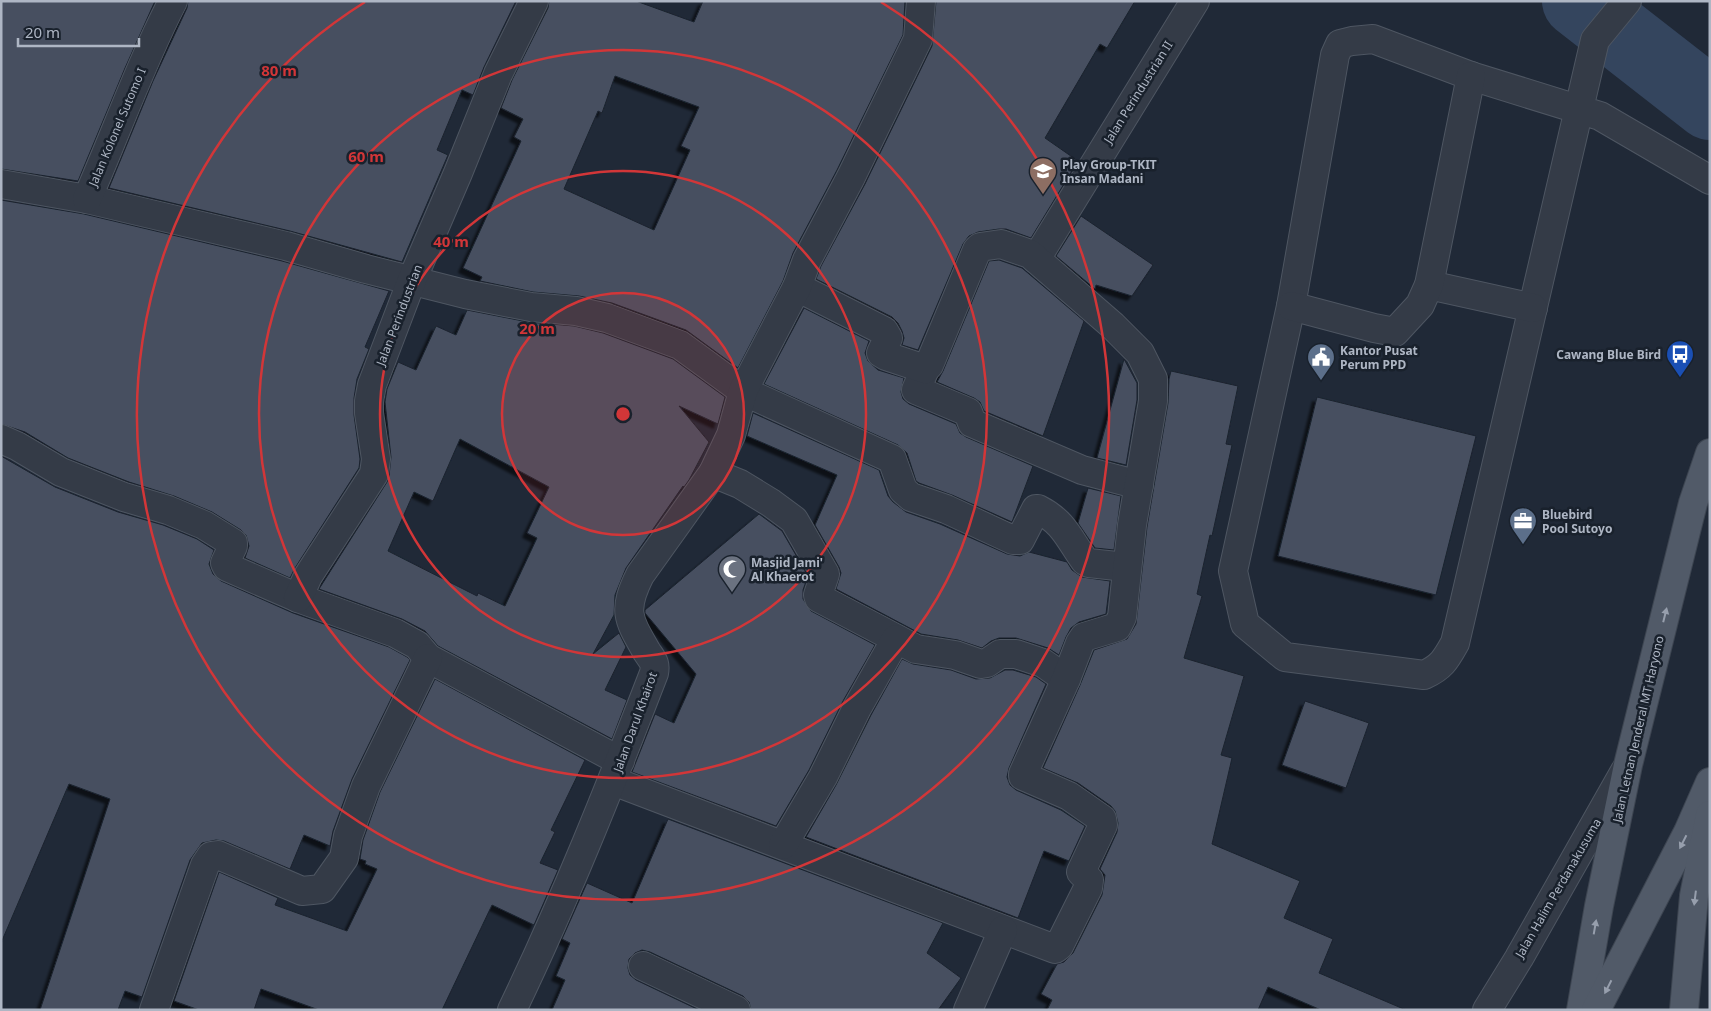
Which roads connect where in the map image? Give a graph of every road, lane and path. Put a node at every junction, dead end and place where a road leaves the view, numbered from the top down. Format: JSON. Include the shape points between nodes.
{"nodes":[{"id":1,"x":173,"y":1,"type":"edge"},
{"id":2,"x":534,"y":1,"type":"edge"},
{"id":3,"x":920,"y":1,"type":"edge"},
{"id":4,"x":1194,"y":1,"type":"edge"},
{"id":5,"x":1627,"y":1,"type":"edge"},
{"id":6,"x":1471,"y":76,"type":"junction"},
{"id":7,"x":1579,"y":109,"type":"junction"},
{"id":8,"x":1710,"y":180,"type":"edge"},
{"id":9,"x":1,"y":184,"type":"edge"},
{"id":10,"x":87,"y":199,"type":"junction"},
{"id":11,"x":1036,"y":259,"type":"junction"},
{"id":12,"x":412,"y":280,"type":"junction"},
{"id":13,"x":1429,"y":285,"type":"junction"},
{"id":14,"x":797,"y":287,"type":"junction"},
{"id":15,"x":1291,"y":306,"type":"junction"},
{"id":16,"x":1533,"y":308,"type":"junction"},
{"id":17,"x":924,"y":369,"type":"junction"},
{"id":18,"x":743,"y":391,"type":"junction"},
{"id":19,"x":1,"y":439,"type":"edge"},
{"id":20,"x":1710,"y":452,"type":"edge"},
{"id":21,"x":714,"y":473,"type":"junction"},
{"id":22,"x":1139,"y":485,"type":"junction"},
{"id":23,"x":1126,"y":568,"type":"junction"},
{"id":24,"x":298,"y":598,"type":"junction"},
{"id":25,"x":896,"y":639,"type":"junction"},
{"id":26,"x":428,"y":658,"type":"junction"},
{"id":27,"x":1066,"y":679,"type":"junction"},
{"id":28,"x":1628,"y":764,"type":"junction"},
{"id":29,"x":616,"y":771,"type":"junction"},
{"id":30,"x":1710,"y":782,"type":"edge"},
{"id":31,"x":1710,"y":815,"type":"edge"},
{"id":32,"x":783,"y":845,"type":"junction"},
{"id":33,"x":1003,"y":930,"type":"junction"},
{"id":34,"x":643,"y":966,"type":"dead end"},
{"id":35,"x":154,"y":1010,"type":"edge"},
{"id":36,"x":512,"y":1010,"type":"edge"},
{"id":37,"x":736,"y":1010,"type":"edge"},
{"id":38,"x":968,"y":1010,"type":"edge"},
{"id":39,"x":1486,"y":1010,"type":"edge"},
{"id":40,"x":1581,"y":1010,"type":"edge"},
{"id":41,"x":1596,"y":1010,"type":"edge"},
{"id":42,"x":1684,"y":1010,"type":"edge"}],
"edges":[{"from":1,"to":10,"type":"street","name":"Jalan Kolonel Sutomo I"},
{"from":2,"to":12,"type":"street","name":"Jalan Perindustrian","via":[[498,74]]},
{"from":3,"to":14,"type":"street","name":"Jalan Darul Khairot","via":[[918,39],[807,260]]},
{"from":4,"to":11,"type":"street","name":"Jalan Perindustrian II"},
{"from":5,"to":7,"type":"street","via":[[1595,40]]},
{"from":6,"to":7,"type":"street"},
{"from":6,"to":13,"type":"street"},
{"from":6,"to":15,"type":"street","via":[[1372,39],[1340,44],[1335,55]]},
{"from":7,"to":8,"type":"street","via":[[1600,116]]},
{"from":7,"to":16,"type":"street"},
{"from":9,"to":10,"type":"street"},
{"from":10,"to":12,"type":"street","via":[[286,246]]},
{"from":11,"to":17,"type":"street","via":[[1001,244],[980,247]]},
{"from":11,"to":22,"type":"street","via":[[1129,342],[1140,354],[1153,380],[1153,401]]},
{"from":12,"to":18,"type":"street","via":[[531,307],[607,318],[680,345]]},
{"from":12,"to":24,"type":"street","name":"Jalan Perindustrian","via":[[372,385],[369,401],[370,428],[375,443],[374,474],[308,576]]},
{"from":13,"to":15,"type":"street","via":[[1420,305],[1395,332]]},
{"from":13,"to":16,"type":"street"},
{"from":14,"to":17,"type":"street","via":[[884,331],[888,338],[881,352]]},
{"from":14,"to":18,"type":"street","name":"Jalan Darul Khairot"},
{"from":15,"to":16,"type":"street","via":[[1234,571],[1245,624],[1284,657],[1424,675],[1445,661],[1454,643]]},
{"from":17,"to":22,"type":"street","via":[[916,390],[968,412],[972,423],[1082,470]]},
{"from":18,"to":21,"type":"street","name":"Jalan Darul Khairot","via":[[731,435]]},
{"from":18,"to":23,"type":"street","via":[[892,459],[903,490],[911,497],[1016,540],[1020,540],[1036,509],[1055,519],[1085,561]]},
{"from":19,"to":24,"type":"street","via":[[61,472],[204,525],[233,543],[225,563],[227,566]]},
{"from":28,"to":20,"type":"main road","name":"Jalan Letnan Jenderal MT Haryono","one_way":true,"via":[[1693,503]]},
{"from":21,"to":25,"type":"street","via":[[740,484],[794,520],[825,574],[819,598]]},
{"from":21,"to":29,"type":"street","name":"Jalan Darul Khairot","via":[[640,575],[631,594],[629,616],[655,665]]},
{"from":22,"to":23,"type":"street"},
{"from":23,"to":27,"type":"street","via":[[1122,617],[1117,627],[1084,637]]},
{"from":24,"to":26,"type":"street","via":[[395,633],[417,645]]},
{"from":25,"to":27,"type":"street","via":[[916,649],[955,655],[981,664],[1000,654],[1016,654],[1043,663]]},
{"from":25,"to":32,"type":"street"},
{"from":26,"to":29,"type":"street"},
{"from":26,"to":35,"type":"street","via":[[366,786],[348,836],[344,858],[322,889],[302,890],[218,855],[211,856],[205,865]]},
{"from":27,"to":33,"type":"street","via":[[1023,776],[1069,796],[1102,818],[1103,824],[1081,872],[1089,884],[1055,949]]},
{"from":28,"to":39,"type":"street","name":"Jalan Halim Perdanakusuma","via":[[1519,958]]},
{"from":40,"to":28,"type":"main road","name":"Jalan Letnan Jenderal MT Haryono","one_way":true},
{"from":29,"to":32,"type":"street"},
{"from":29,"to":36,"type":"street","name":"Jalan Darul Khairot"},
{"from":30,"to":41,"type":"main road","one_way":true,"via":[[1688,832]]},
{"from":31,"to":42,"type":"main road","one_way":true,"via":[[1694,896]]},
{"from":32,"to":33,"type":"street"},
{"from":33,"to":38,"type":"street"},
{"from":34,"to":37,"type":"street"}]}
